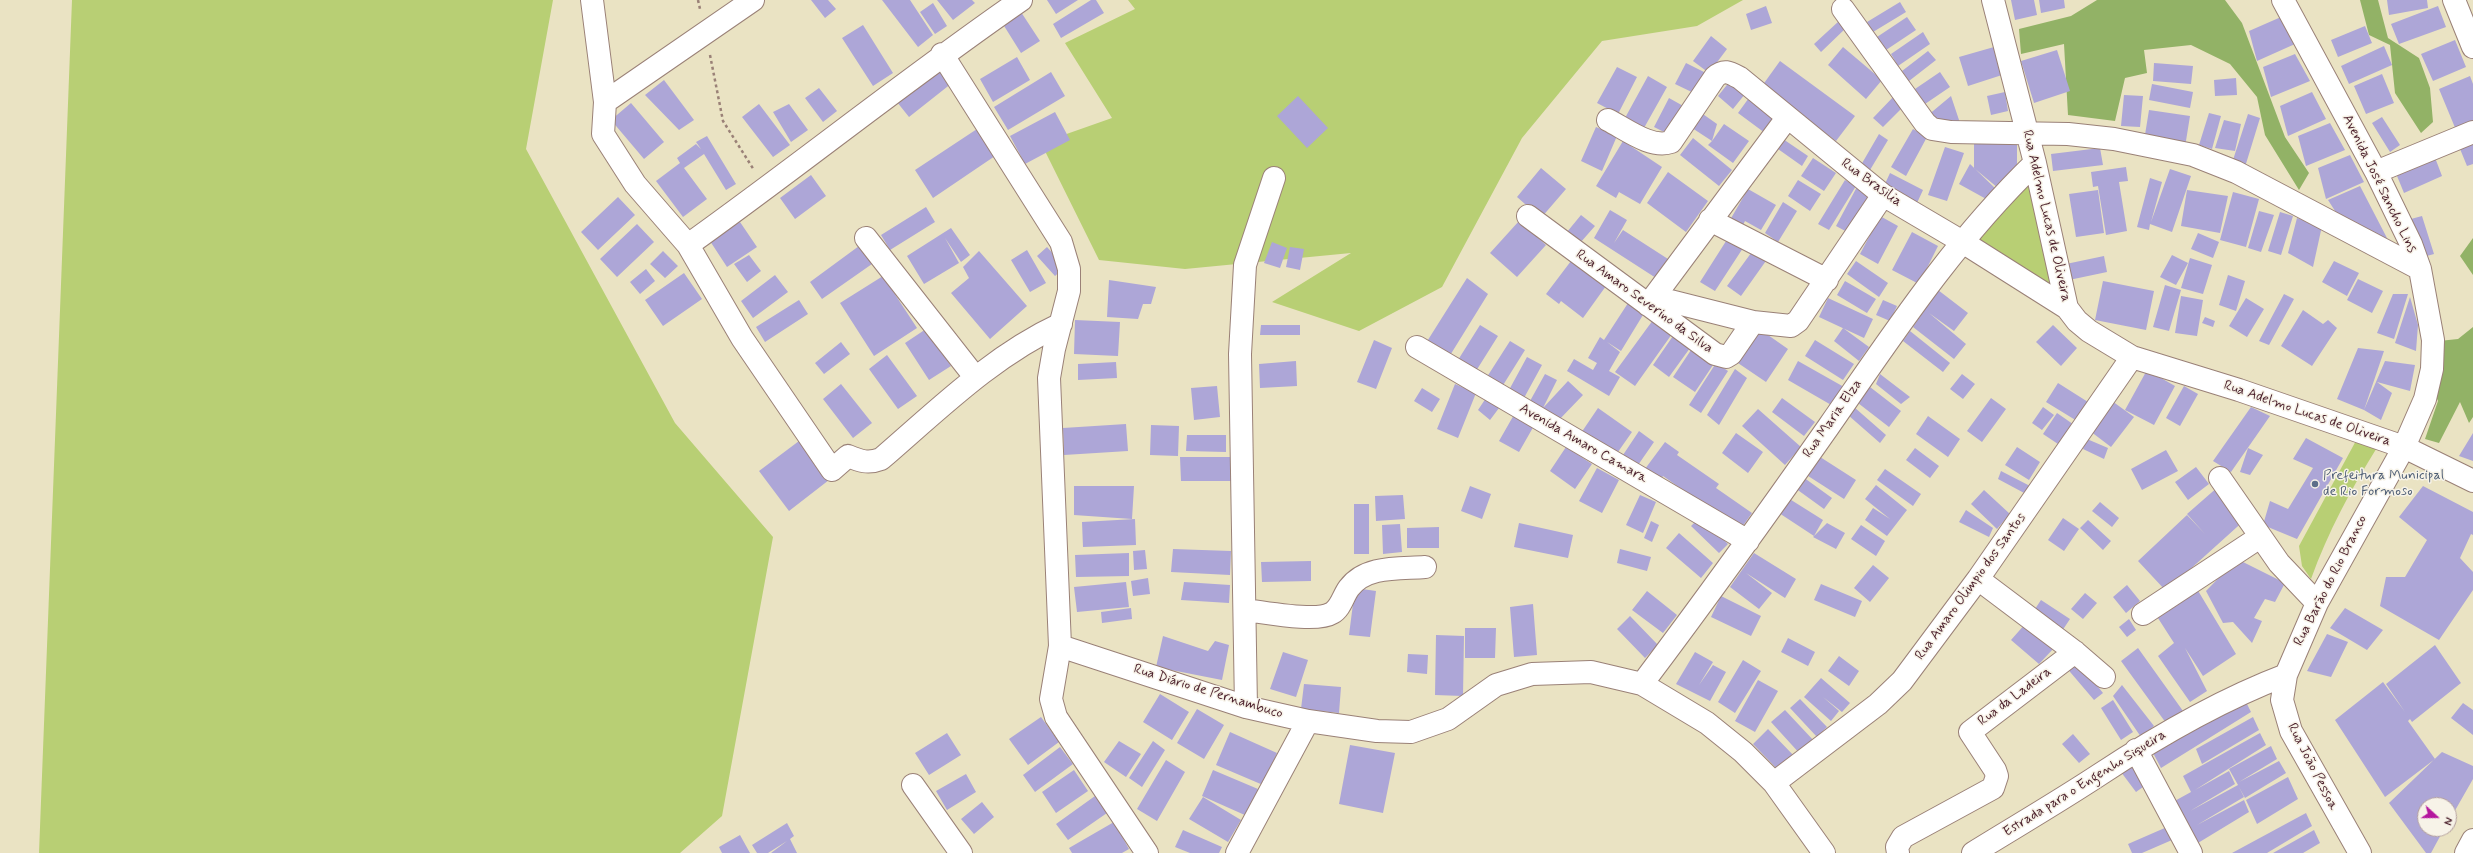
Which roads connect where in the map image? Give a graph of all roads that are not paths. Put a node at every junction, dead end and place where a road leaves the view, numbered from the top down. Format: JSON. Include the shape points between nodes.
{"nodes":[{"id":1,"x":592,"y":0,"type":"edge"},
{"id":2,"x":753,"y":0,"type":"edge"},
{"id":3,"x":1022,"y":0,"type":"edge"},
{"id":4,"x":1992,"y":0,"type":"edge"},
{"id":5,"x":2283,"y":0,"type":"edge"},
{"id":6,"x":2454,"y":0,"type":"edge"},
{"id":7,"x":1843,"y":8,"type":"dead end"},
{"id":8,"x":2473,"y":47,"type":"edge"},
{"id":9,"x":942,"y":54,"type":"junction"},
{"id":10,"x":605,"y":102,"type":"junction"},
{"id":11,"x":1787,"y":118,"type":"junction"},
{"id":12,"x":1608,"y":120,"type":"dead end"},
{"id":13,"x":2473,"y":132,"type":"edge"},
{"id":14,"x":2028,"y":134,"type":"junction"},
{"id":15,"x":2035,"y":163,"type":"junction"},
{"id":16,"x":2376,"y":172,"type":"junction"},
{"id":17,"x":1274,"y":178,"type":"dead end"},
{"id":18,"x":1883,"y":195,"type":"junction"},
{"id":19,"x":1528,"y":216,"type":"dead end"},
{"id":20,"x":1710,"y":220,"type":"junction"},
{"id":21,"x":866,"y":238,"type":"dead end"},
{"id":22,"x":1961,"y":241,"type":"junction"},
{"id":23,"x":688,"y":245,"type":"junction"},
{"id":24,"x":2420,"y":269,"type":"junction"},
{"id":25,"x":1827,"y":280,"type":"junction"},
{"id":26,"x":1651,"y":301,"type":"junction"},
{"id":27,"x":2067,"y":308,"type":"junction"},
{"id":28,"x":1753,"y":322,"type":"junction"},
{"id":29,"x":1061,"y":324,"type":"junction"},
{"id":30,"x":1417,"y":347,"type":"dead end"},
{"id":31,"x":2132,"y":357,"type":"junction"},
{"id":32,"x":975,"y":377,"type":"junction"},
{"id":33,"x":2404,"y":447,"type":"junction"},
{"id":34,"x":2220,"y":478,"type":"dead end"},
{"id":35,"x":2473,"y":481,"type":"edge"},
{"id":36,"x":2260,"y":536,"type":"junction"},
{"id":37,"x":1748,"y":541,"type":"junction"},
{"id":38,"x":1425,"y":567,"type":"dead end"},
{"id":39,"x":1978,"y":579,"type":"junction"},
{"id":40,"x":2317,"y":603,"type":"junction"},
{"id":41,"x":1245,"y":610,"type":"junction"},
{"id":42,"x":2143,"y":614,"type":"dead end"},
{"id":43,"x":1060,"y":646,"type":"junction"},
{"id":44,"x":2075,"y":652,"type":"junction"},
{"id":45,"x":2286,"y":675,"type":"junction"},
{"id":46,"x":2104,"y":677,"type":"dead end"},
{"id":47,"x":1642,"y":684,"type":"junction"},
{"id":48,"x":1246,"y":707,"type":"junction"},
{"id":49,"x":1308,"y":721,"type":"junction"},
{"id":50,"x":2136,"y":750,"type":"junction"},
{"id":51,"x":1774,"y":783,"type":"junction"},
{"id":52,"x":913,"y":785,"type":"dead end"},
{"id":53,"x":2473,"y":840,"type":"edge"},
{"id":54,"x":2361,"y":852,"type":"edge"},
{"id":55,"x":961,"y":853,"type":"edge"},
{"id":56,"x":1147,"y":853,"type":"edge"},
{"id":57,"x":1237,"y":853,"type":"edge"},
{"id":58,"x":1824,"y":853,"type":"edge"},
{"id":59,"x":1898,"y":853,"type":"edge"},
{"id":60,"x":1973,"y":853,"type":"edge"},
{"id":61,"x":2191,"y":853,"type":"edge"},
{"id":62,"x":2466,"y":853,"type":"edge"}],
"edges":[{"from":1,"to":10,"type":"street"},
{"from":2,"to":10,"type":"street"},
{"from":3,"to":9,"type":"street"},
{"from":4,"to":14,"type":"street","name":"Rua Adelmo Lucas de Oliveira"},
{"from":5,"to":16,"type":"street","name":"Avenida José Sancho Lins"},
{"from":6,"to":8,"type":"street"},
{"from":7,"to":14,"type":"street","via":[[1925,123],[1932,129]]},
{"from":9,"to":23,"type":"street","via":[[767,189]]},
{"from":9,"to":29,"type":"street","via":[[1061,242],[1069,269],[1069,291]]},
{"from":10,"to":23,"type":"street","via":[[602,134],[635,184]]},
{"from":11,"to":12,"type":"street","name":"Rua Brasilia","via":[[1740,78],[1728,71],[1721,72],[1715,77],[1671,142],[1652,142]]},
{"from":11,"to":18,"type":"street","name":"Rua Brasilia"},
{"from":11,"to":20,"type":"street"},
{"from":13,"to":16,"type":"street"},
{"from":14,"to":15,"type":"street","name":"Rua Adelmo Lucas de Oliveira"},
{"from":14,"to":24,"type":"street","via":[[2083,136],[2194,155],[2236,172]]},
{"from":15,"to":22,"type":"street","name":"Rua Maria Elza"},
{"from":15,"to":27,"type":"street","name":"Rua Adelmo Lucas de Oliveira"},
{"from":16,"to":24,"type":"street","name":"Avenida José Sancho Lins","via":[[2411,244]]},
{"from":17,"to":41,"type":"street","via":[[1245,265],[1240,354]]},
{"from":18,"to":22,"type":"street","name":"Rua Brasilia"},
{"from":18,"to":25,"type":"street","name":"Rua Amaro Severino da Silva"},
{"from":19,"to":26,"type":"street","name":"Rua Amaro Severino da Silva"},
{"from":20,"to":25,"type":"street"},
{"from":20,"to":26,"type":"street"},
{"from":21,"to":32,"type":"street"},
{"from":22,"to":27,"type":"street","name":"Rua Brasilia"},
{"from":22,"to":37,"type":"street","name":"Rua Maria Elza"},
{"from":23,"to":32,"type":"street","via":[[742,338],[832,470],[848,456],[871,463],[881,459]]},
{"from":24,"to":33,"type":"street","name":"Avenida José Sancho Lins","via":[[2433,340],[2432,369],[2424,399]]},
{"from":25,"to":28,"type":"street","name":"Rua Amaro Severino da Silva","via":[[1798,321],[1791,326]]},
{"from":26,"to":28,"type":"street","name":"Rua Amaro Severino da Silva"},
{"from":26,"to":28,"type":"street","name":"Rua Amaro Severino da Silva","via":[[1721,357],[1731,354]]},
{"from":27,"to":31,"type":"street","name":"Rua Adelmo Lucas de Oliveira","via":[[2076,321],[2089,331]]},
{"from":29,"to":32,"type":"street","via":[[1026,342]]},
{"from":29,"to":43,"type":"street","via":[[1050,378]]},
{"from":30,"to":37,"type":"street","name":"Avenida Amaro Camara"},
{"from":31,"to":33,"type":"street","name":"Rua Adelmo Lucas de Oliveira","via":[[2239,390]]},
{"from":31,"to":39,"type":"street","name":"Rua Amaro Olimpio dos Santos"},
{"from":33,"to":35,"type":"street","name":"Rua Adelmo Lucas de Oliveira"},
{"from":33,"to":40,"type":"street","name":"Rua Barão do Rio Branco"},
{"from":34,"to":36,"type":"street"},
{"from":36,"to":40,"type":"street","via":[[2280,563]]},
{"from":36,"to":42,"type":"street"},
{"from":37,"to":47,"type":"street","name":"Rua Maria Elza"},
{"from":38,"to":41,"type":"street","via":[[1364,574],[1348,589],[1340,606],[1332,614],[1318,617]]},
{"from":39,"to":44,"type":"street"},
{"from":39,"to":51,"type":"street","name":"Rua Amaro Olimpio dos Santos","via":[[1902,681],[1878,704]]},
{"from":40,"to":45,"type":"street","name":"Rua Barão do Rio Branco"},
{"from":41,"to":48,"type":"street"},
{"from":43,"to":48,"type":"street","name":"Rua Diário de Pernambuco"},
{"from":43,"to":56,"type":"street","via":[[1051,699],[1056,717]]},
{"from":44,"to":46,"type":"street"},
{"from":44,"to":59,"type":"street","name":"Rua da Ladeira","via":[[1970,732],[1995,770],[1996,782],[1989,792],[1902,837],[1897,847]]},
{"from":45,"to":50,"type":"street","name":"Estrada para o Engenho Siqueira","via":[[2252,688]]},
{"from":45,"to":54,"type":"street","name":"Rua João Pessoa","via":[[2282,700],[2292,731]]},
{"from":47,"to":49,"type":"street","name":"Rua Diário de Pernambuco","via":[[1592,672],[1532,674],[1496,685],[1448,719],[1411,732],[1377,731]]},
{"from":47,"to":51,"type":"street","name":"Rua Diário de Pernambuco","via":[[1707,723]]},
{"from":48,"to":49,"type":"street","name":"Rua Diário de Pernambuco"},
{"from":49,"to":57,"type":"street"},
{"from":50,"to":60,"type":"street","name":"Estrada para o Engenho Siqueira"},
{"from":50,"to":61,"type":"street"},
{"from":51,"to":58,"type":"street","name":"Rua Diário de Pernambuco"},
{"from":52,"to":55,"type":"street"},
{"from":53,"to":62,"type":"street"}]}
